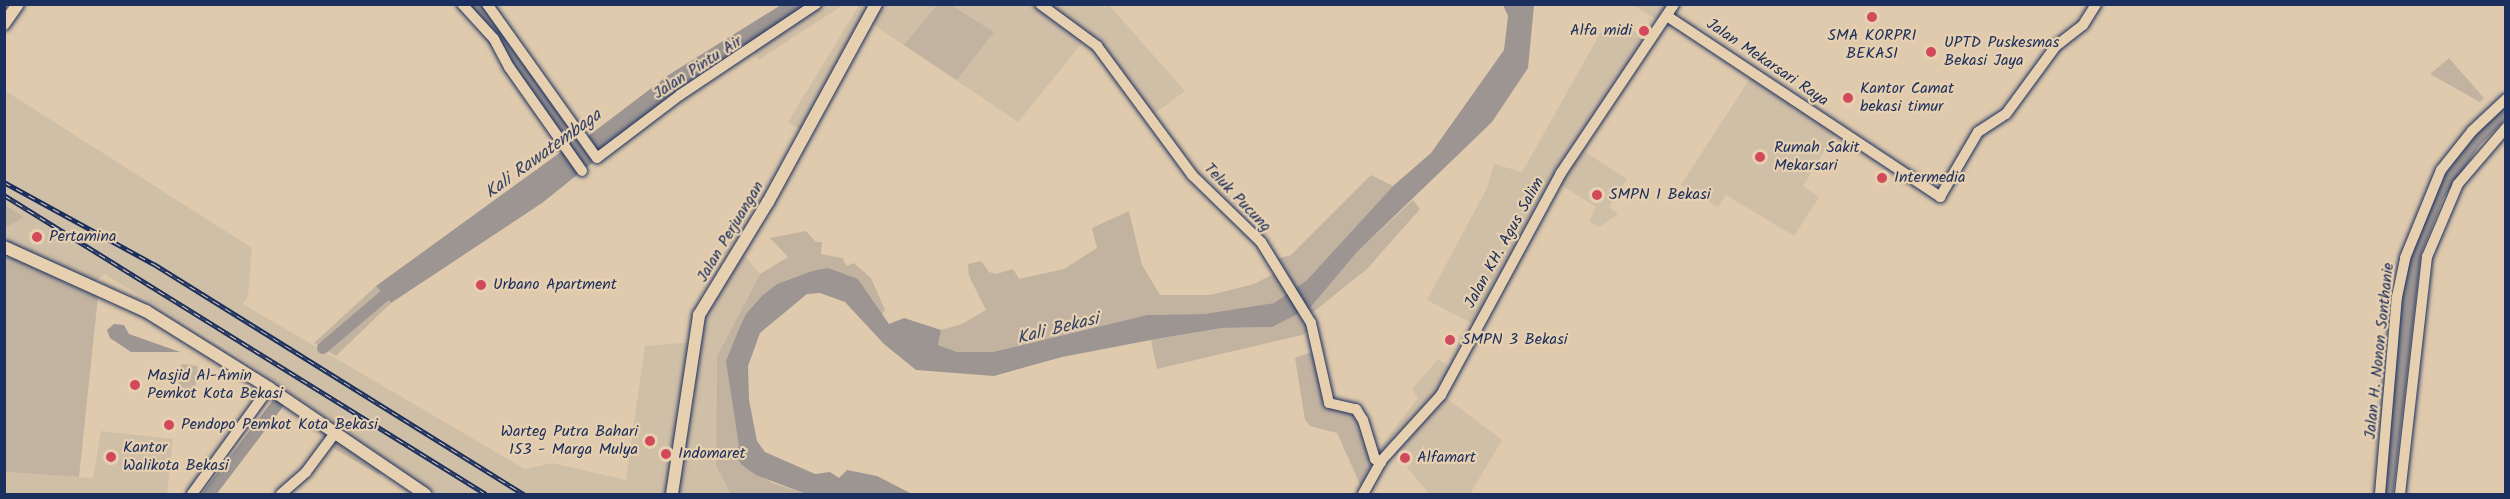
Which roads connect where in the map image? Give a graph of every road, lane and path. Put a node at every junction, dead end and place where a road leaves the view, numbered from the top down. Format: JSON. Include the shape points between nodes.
{"nodes":[{"id":1,"x":9,"y":4,"type":"edge"},
{"id":2,"x":18,"y":4,"type":"edge"},
{"id":3,"x":462,"y":4,"type":"edge"},
{"id":4,"x":487,"y":4,"type":"edge"},
{"id":5,"x":816,"y":4,"type":"edge"},
{"id":6,"x":876,"y":4,"type":"edge"},
{"id":7,"x":1040,"y":4,"type":"edge"},
{"id":8,"x":1674,"y":4,"type":"edge"},
{"id":9,"x":2096,"y":4,"type":"edge"},
{"id":10,"x":4,"y":10,"type":"edge"},
{"id":11,"x":1667,"y":16,"type":"junction"},
{"id":12,"x":4,"y":24,"type":"edge"},
{"id":13,"x":2505,"y":99,"type":"edge"},
{"id":14,"x":2505,"y":128,"type":"edge"},
{"id":15,"x":583,"y":140,"type":"junction"},
{"id":16,"x":566,"y":149,"type":"junction"},
{"id":17,"x":582,"y":171,"type":"dead end"},
{"id":18,"x":4,"y":247,"type":"edge"},
{"id":19,"x":4,"y":256,"type":"edge"},
{"id":20,"x":48,"y":266,"type":"junction"},
{"id":21,"x":269,"y":387,"type":"junction"},
{"id":22,"x":335,"y":433,"type":"junction"},
{"id":23,"x":1381,"y":462,"type":"junction"},
{"id":24,"x":192,"y":495,"type":"edge"},
{"id":25,"x":281,"y":495,"type":"edge"},
{"id":26,"x":425,"y":495,"type":"edge"},
{"id":27,"x":672,"y":495,"type":"edge"},
{"id":28,"x":1363,"y":495,"type":"edge"},
{"id":29,"x":2380,"y":495,"type":"edge"},
{"id":30,"x":2400,"y":495,"type":"edge"}],
"edges":[{"from":1,"to":10,"type":"main road"},
{"from":2,"to":12,"type":"main road"},
{"from":3,"to":16,"type":"street","via":[[494,39]]},
{"from":4,"to":15,"type":"street"},
{"from":5,"to":15,"type":"street","name":"Jalan Pintu Air","via":[[594,154]]},
{"from":6,"to":27,"type":"main road","name":"Jalan Perjuangan","via":[[768,202],[699,315]]},
{"from":7,"to":23,"type":"street","name":"Teluk Pucung","via":[[1097,46],[1192,175],[1261,242],[1307,317],[1329,403],[1356,409],[1375,459]]},
{"from":8,"to":11,"type":"street","name":"Jalan KH. Agus Salim"},
{"from":9,"to":11,"type":"street","name":"Jalan Mekarsari Raya","via":[[2083,25],[2056,46],[2006,114],[1978,132],[1940,197]]},
{"from":11,"to":23,"type":"street","name":"Jalan KH. Agus Salim","via":[[1561,173],[1441,395]]},
{"from":13,"to":29,"type":"street","name":"Jalan H. Nonon Sonthanie","via":[[2472,131],[2441,170],[2405,258],[2397,305]]},
{"from":14,"to":30,"type":"street","name":"Jalan H. Nonon Sonthanie","via":[[2458,184],[2427,257]]},
{"from":15,"to":16,"type":"street"},
{"from":16,"to":17,"type":"street"},
{"from":18,"to":20,"type":"main road"},
{"from":19,"to":20,"type":"main road"},
{"from":20,"to":21,"type":"main road","via":[[146,311]]},
{"from":21,"to":22,"type":"main road"},
{"from":21,"to":24,"type":"street"},
{"from":22,"to":25,"type":"street","via":[[306,472]]},
{"from":22,"to":26,"type":"main road"},
{"from":23,"to":28,"type":"street","name":"Jalan KH. Agus Salim"}]}
